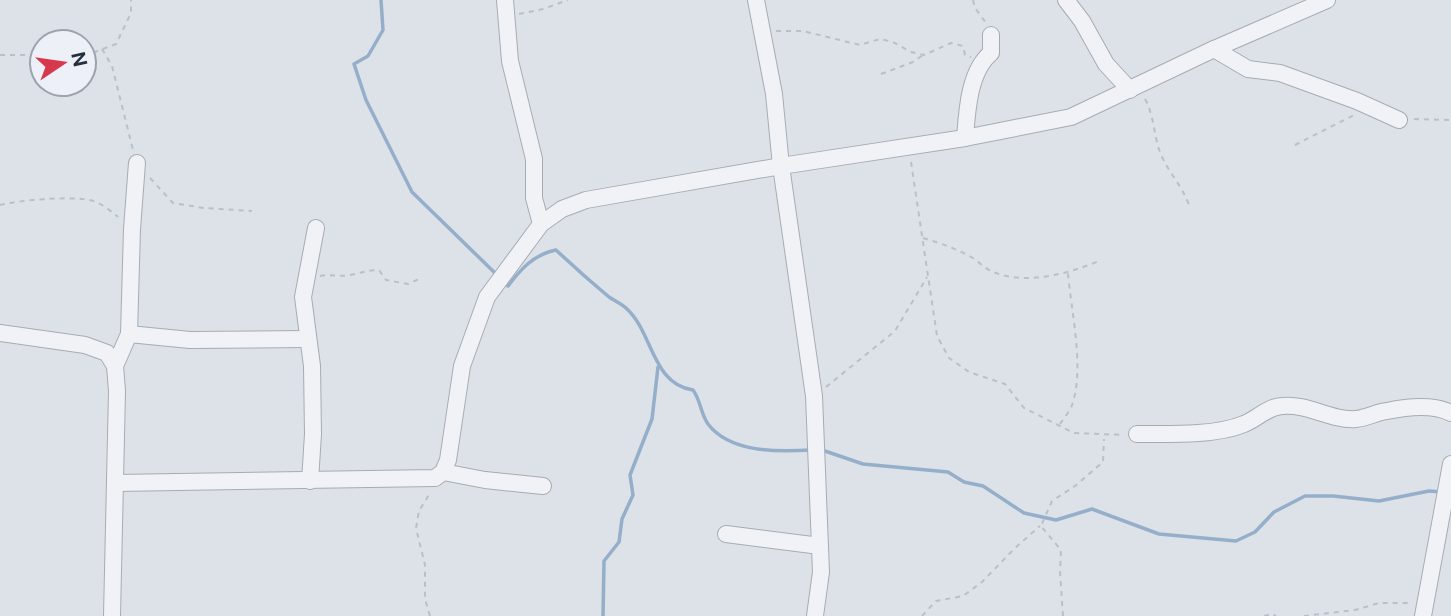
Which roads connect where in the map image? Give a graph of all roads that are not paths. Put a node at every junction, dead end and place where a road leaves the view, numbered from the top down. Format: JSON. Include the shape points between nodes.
{"nodes":[{"id":1,"x":756,"y":0,"type":"edge"},
{"id":2,"x":1066,"y":0,"type":"edge"},
{"id":3,"x":1328,"y":0,"type":"edge"},
{"id":4,"x":505,"y":8,"type":"edge"},
{"id":5,"x":991,"y":35,"type":"road end"},
{"id":6,"x":1214,"y":49,"type":"junction"},
{"id":7,"x":1130,"y":90,"type":"junction"},
{"id":8,"x":1399,"y":120,"type":"road end"},
{"id":9,"x":965,"y":138,"type":"junction"},
{"id":10,"x":136,"y":163,"type":"road end"},
{"id":11,"x":781,"y":166,"type":"junction"},
{"id":12,"x":541,"y":224,"type":"junction"},
{"id":13,"x":316,"y":228,"type":"dead end"},
{"id":14,"x":0,"y":333,"type":"edge"},
{"id":15,"x":129,"y":334,"type":"junction"},
{"id":16,"x":308,"y":338,"type":"junction"},
{"id":17,"x":115,"y":366,"type":"junction"},
{"id":18,"x":1451,"y":413,"type":"edge"},
{"id":19,"x":1137,"y":434,"type":"road end"},
{"id":20,"x":1451,"y":464,"type":"edge"},
{"id":21,"x":437,"y":475,"type":"junction"},
{"id":22,"x":310,"y":481,"type":"junction"},
{"id":23,"x":115,"y":483,"type":"junction"},
{"id":24,"x":543,"y":485,"type":"dead end"},
{"id":25,"x":726,"y":534,"type":"dead end"},
{"id":26,"x":820,"y":546,"type":"junction"},
{"id":27,"x":1423,"y":612,"type":"edge"},
{"id":28,"x":112,"y":616,"type":"edge"},
{"id":29,"x":815,"y":616,"type":"edge"}],
"edges":[{"from":1,"to":11,"type":"street","via":[[774,94]]},
{"from":2,"to":7,"type":"street","via":[[1106,64]]},
{"from":3,"to":6,"type":"street"},
{"from":4,"to":12,"type":"street","via":[[510,61],[534,159],[534,198]]},
{"from":5,"to":9,"type":"street","via":[[991,53],[982,61]]},
{"from":6,"to":7,"type":"street"},
{"from":6,"to":8,"type":"street","via":[[1248,69],[1280,74]]},
{"from":7,"to":9,"type":"street","via":[[1071,117]]},
{"from":9,"to":11,"type":"street"},
{"from":10,"to":15,"type":"street"},
{"from":11,"to":12,"type":"street","via":[[586,200]]},
{"from":11,"to":26,"type":"street","via":[[814,396]]},
{"from":12,"to":21,"type":"street","via":[[487,297],[462,366],[448,460]]},
{"from":13,"to":16,"type":"street","via":[[303,297]]},
{"from":14,"to":17,"type":"street","via":[[85,345],[107,353]]},
{"from":15,"to":16,"type":"street","via":[[190,340]]},
{"from":15,"to":17,"type":"street"},
{"from":16,"to":22,"type":"street","via":[[313,377]]},
{"from":17,"to":23,"type":"street"},
{"from":18,"to":19,"type":"street","via":[[1422,407],[1357,419],[1283,406],[1244,424],[1214,430]]},
{"from":20,"to":27,"type":"street"},
{"from":21,"to":22,"type":"street"},
{"from":21,"to":24,"type":"street"},
{"from":22,"to":23,"type":"street"},
{"from":23,"to":28,"type":"street"},
{"from":25,"to":26,"type":"street"},
{"from":26,"to":29,"type":"street"}]}
